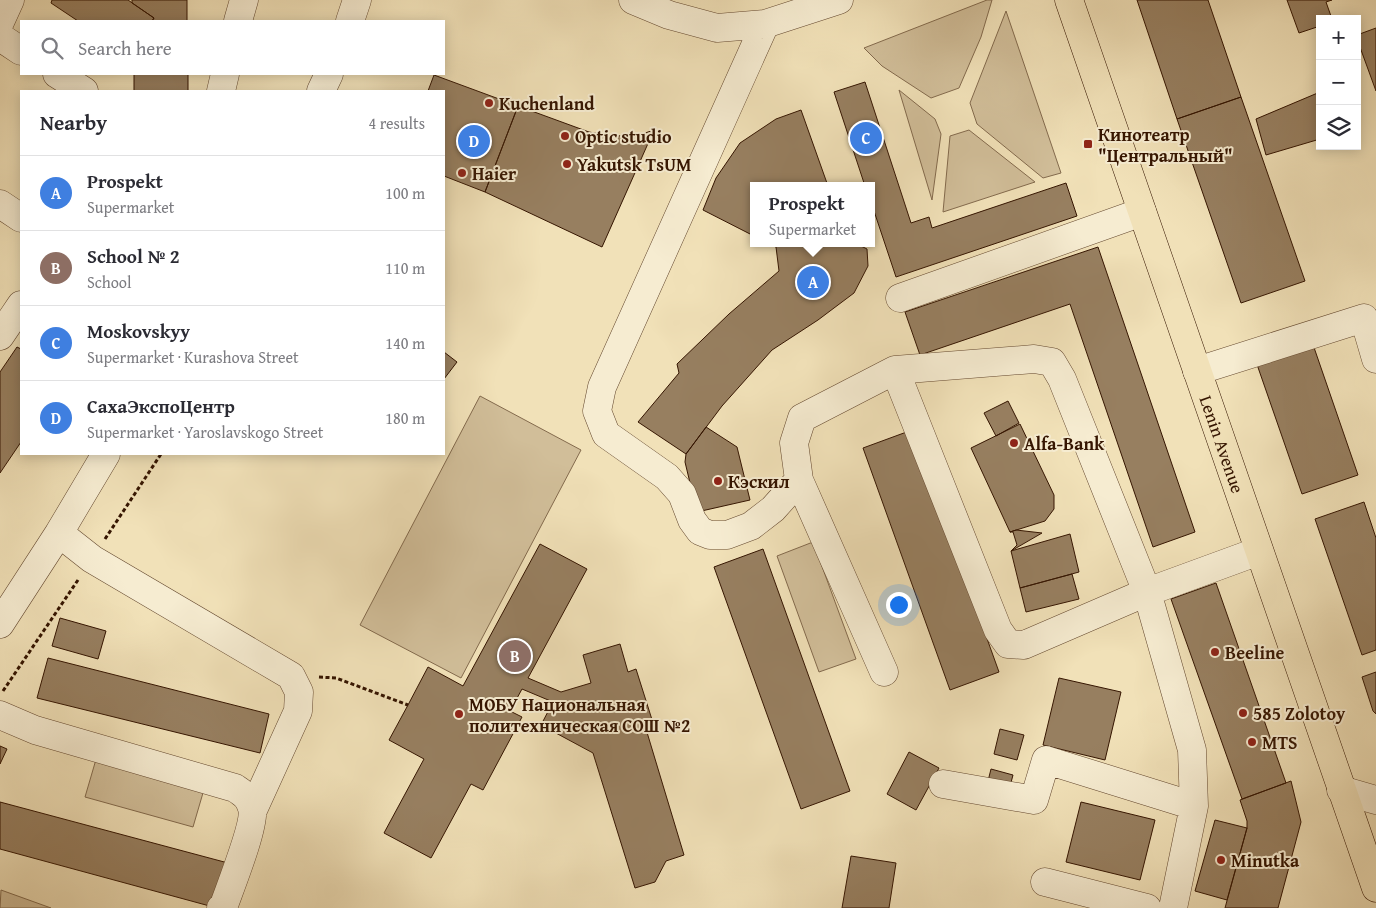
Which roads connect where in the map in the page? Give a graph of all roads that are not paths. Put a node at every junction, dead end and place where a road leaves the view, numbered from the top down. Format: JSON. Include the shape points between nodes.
{"nodes":[{"id":1,"x":10,"y":0,"type":"edge"},
{"id":2,"x":244,"y":0,"type":"edge"},
{"id":3,"x":357,"y":0,"type":"edge"},
{"id":4,"x":633,"y":0,"type":"edge"},
{"id":5,"x":839,"y":0,"type":"edge"},
{"id":6,"x":1070,"y":0,"type":"edge"},
{"id":7,"x":238,"y":20,"type":"edge"},
{"id":8,"x":350,"y":20,"type":"edge"},
{"id":9,"x":0,"y":22,"type":"edge"},
{"id":10,"x":764,"y":24,"type":"junction"},
{"id":11,"x":0,"y":37,"type":"edge"},
{"id":12,"x":20,"y":50,"type":"edge"},
{"id":13,"x":59,"y":75,"type":"edge"},
{"id":14,"x":226,"y":75,"type":"edge"},
{"id":15,"x":329,"y":75,"type":"edge"},
{"id":16,"x":82,"y":90,"type":"edge"},
{"id":17,"x":221,"y":90,"type":"edge"},
{"id":18,"x":321,"y":90,"type":"edge"},
{"id":19,"x":0,"y":204,"type":"edge"},
{"id":20,"x":1142,"y":212,"type":"junction"},
{"id":21,"x":20,"y":217,"type":"edge"},
{"id":22,"x":900,"y":298,"type":"dead end"},
{"id":23,"x":20,"y":306,"type":"edge"},
{"id":24,"x":1370,"y":315,"type":"edge"},
{"id":25,"x":0,"y":336,"type":"edge"},
{"id":26,"x":1376,"y":358,"type":"edge"},
{"id":27,"x":895,"y":370,"type":"junction"},
{"id":28,"x":1197,"y":371,"type":"junction"},
{"id":29,"x":105,"y":455,"type":"edge"},
{"id":30,"x":799,"y":480,"type":"junction"},
{"id":31,"x":59,"y":533,"type":"junction"},
{"id":32,"x":1259,"y":551,"type":"junction"},
{"id":33,"x":1147,"y":592,"type":"junction"},
{"id":34,"x":0,"y":624,"type":"edge"},
{"id":35,"x":884,"y":672,"type":"dead end"},
{"id":36,"x":0,"y":715,"type":"edge"},
{"id":37,"x":943,"y":784,"type":"dead end"},
{"id":38,"x":1341,"y":790,"type":"junction"},
{"id":39,"x":1376,"y":800,"type":"edge"},
{"id":40,"x":1194,"y":806,"type":"junction"},
{"id":41,"x":253,"y":810,"type":"junction"},
{"id":42,"x":1045,"y":882,"type":"dead end"},
{"id":43,"x":1376,"y":888,"type":"edge"},
{"id":44,"x":221,"y":908,"type":"edge"},
{"id":45,"x":1146,"y":908,"type":"edge"},
{"id":46,"x":1173,"y":908,"type":"edge"}],
"edges":[{"from":1,"to":9,"type":"street"},
{"from":2,"to":7,"type":"street"},
{"from":3,"to":8,"type":"street"},
{"from":4,"to":10,"type":"street","via":[[669,15],[717,28]]},
{"from":5,"to":10,"type":"street"},
{"from":6,"to":20,"type":"main road","name":"Lenin Avenue"},
{"from":10,"to":30,"type":"street","via":[[602,387],[597,411],[606,434],[667,477],[682,494],[700,531],[710,535],[727,534],[751,526],[773,509]]},
{"from":11,"to":12,"type":"street"},
{"from":13,"to":16,"type":"street"},
{"from":14,"to":17,"type":"street"},
{"from":15,"to":18,"type":"street"},
{"from":19,"to":21,"type":"street"},
{"from":20,"to":22,"type":"street"},
{"from":20,"to":28,"type":"main road","name":"Lenin Avenue"},
{"from":23,"to":25,"type":"street"},
{"from":24,"to":26,"type":"street"},
{"from":24,"to":28,"type":"street"},
{"from":27,"to":30,"type":"street","via":[[802,418],[794,443]]},
{"from":27,"to":33,"type":"street","via":[[1034,358],[1052,362],[1062,379]]},
{"from":27,"to":33,"type":"street","via":[[998,630],[1008,644],[1024,645]]},
{"from":28,"to":32,"type":"main road","name":"Lenin Avenue"},
{"from":29,"to":31,"type":"street"},
{"from":30,"to":35,"type":"street"},
{"from":31,"to":34,"type":"street"},
{"from":31,"to":41,"type":"street","via":[[92,559],[291,676],[299,692],[298,711]]},
{"from":32,"to":33,"type":"street"},
{"from":32,"to":38,"type":"main road","name":"Lenin Avenue"},
{"from":33,"to":40,"type":"street","via":[[1192,750]]},
{"from":36,"to":41,"type":"street","via":[[36,730],[235,788],[247,796]]},
{"from":37,"to":40,"type":"street","via":[[1034,800],[1046,760]]},
{"from":38,"to":39,"type":"street"},
{"from":38,"to":43,"type":"main road","name":"Lenin Avenue"},
{"from":40,"to":46,"type":"street"},
{"from":41,"to":44,"type":"street","via":[[244,847]]},
{"from":42,"to":45,"type":"street"}]}
